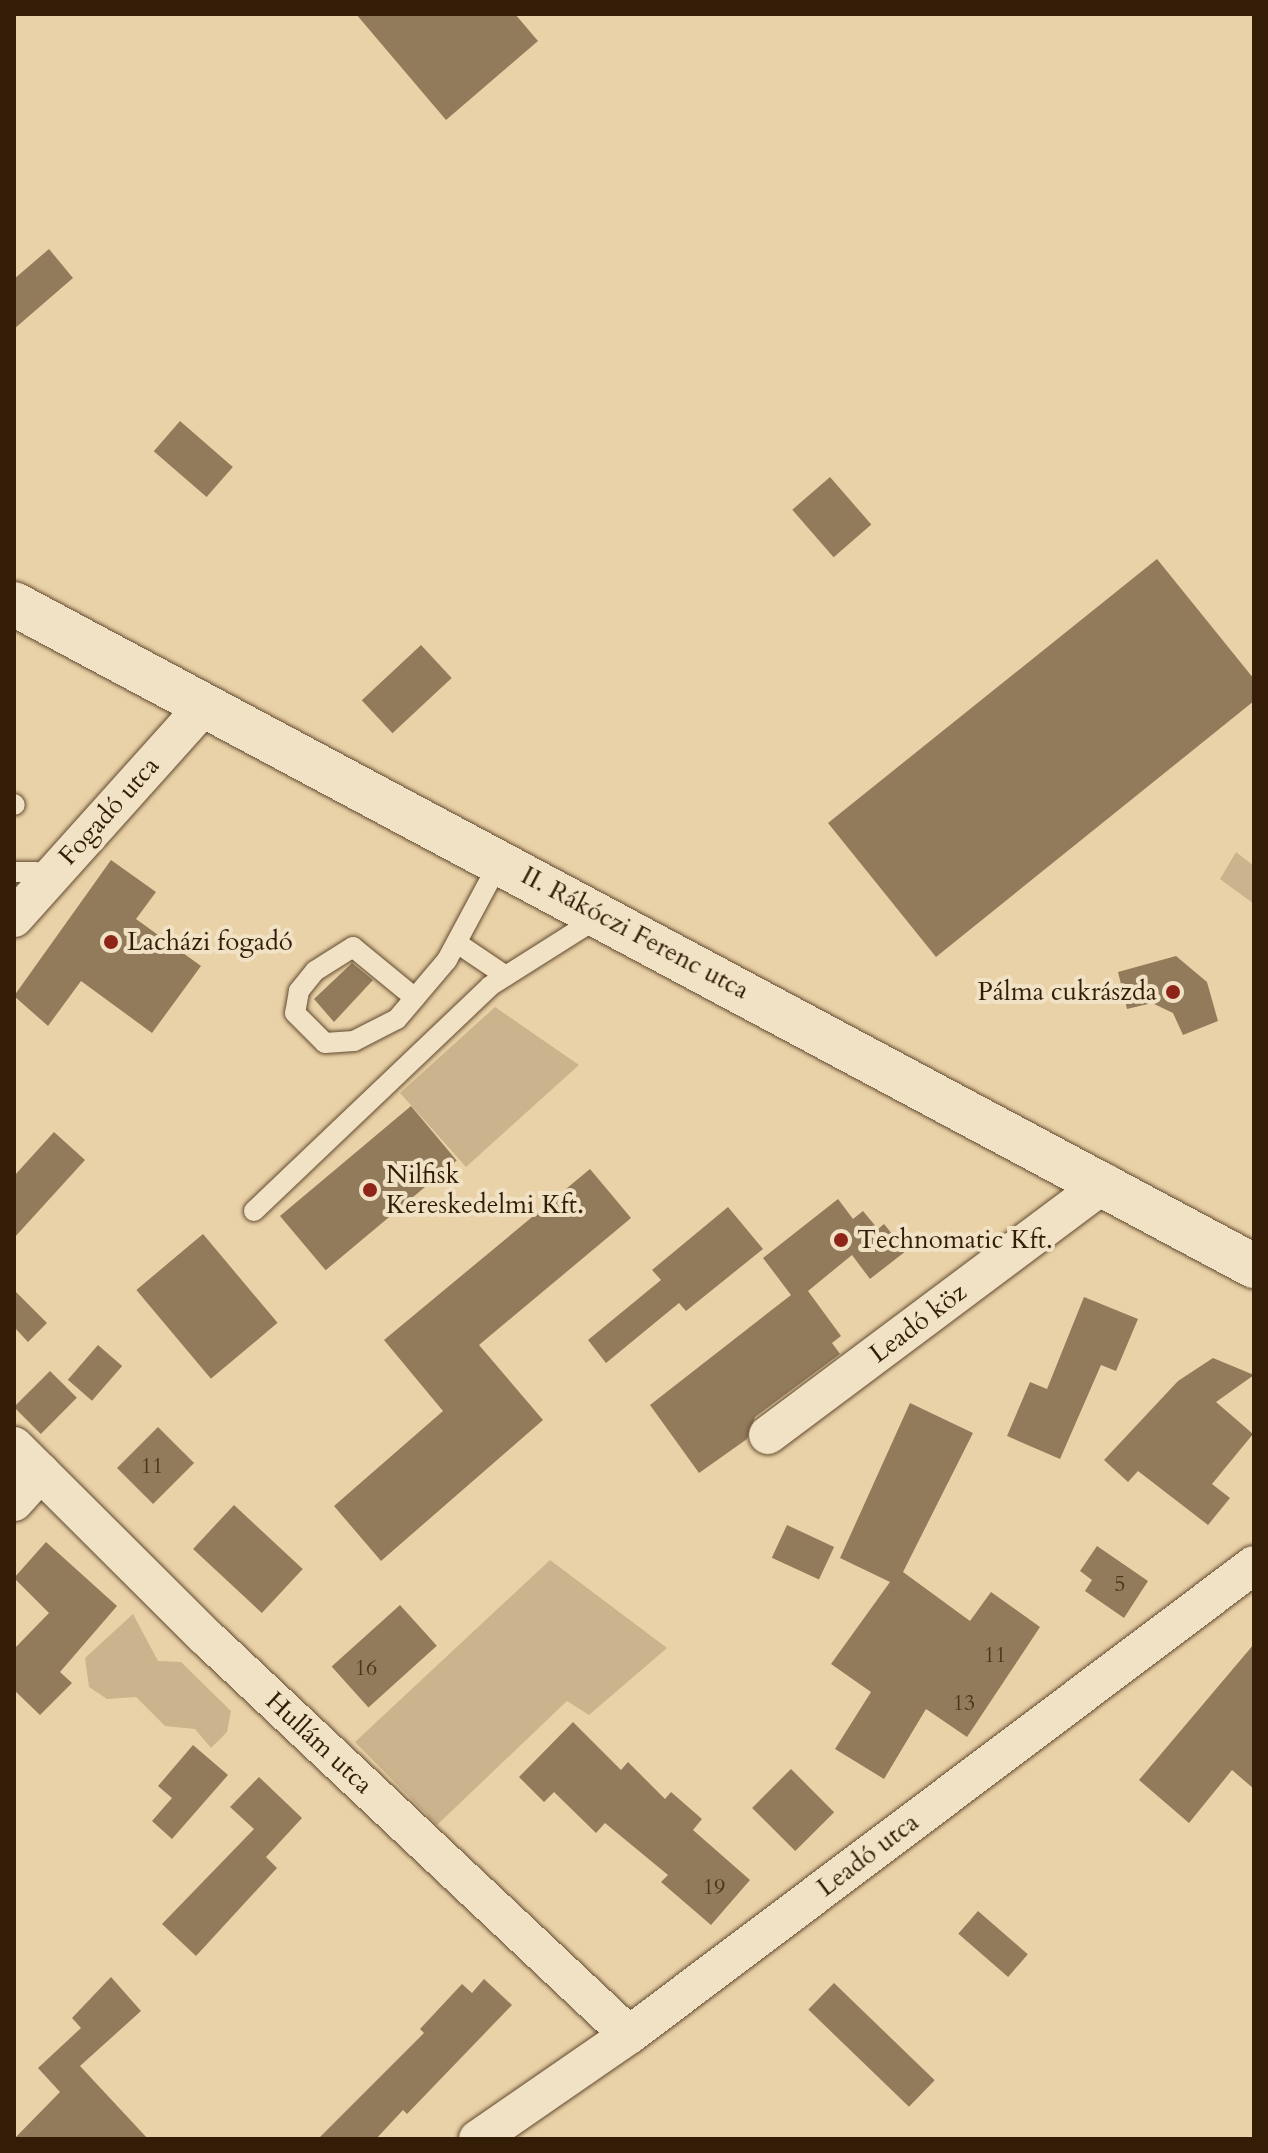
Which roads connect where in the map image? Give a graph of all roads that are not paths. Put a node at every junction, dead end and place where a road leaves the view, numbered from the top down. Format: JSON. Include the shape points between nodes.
{"nodes":[{"id":1,"x":14,"y":604,"type":"edge"},
{"id":2,"x":205,"y":705,"type":"junction"},
{"id":3,"x":500,"y":861,"type":"junction"},
{"id":4,"x":30,"y":876,"type":"edge"},
{"id":5,"x":602,"y":915,"type":"junction"},
{"id":6,"x":14,"y":918,"type":"edge"},
{"id":7,"x":457,"y":943,"type":"junction"},
{"id":8,"x":506,"y":976,"type":"junction"},
{"id":9,"x":415,"y":998,"type":"junction"},
{"id":10,"x":1105,"y":1183,"type":"junction"},
{"id":11,"x":254,"y":1211,"type":"dead end"},
{"id":12,"x":1254,"y":1266,"type":"edge"},
{"id":13,"x":768,"y":1435,"type":"dead end"},
{"id":14,"x":14,"y":1446,"type":"edge"},
{"id":15,"x":41,"y":1472,"type":"junction"},
{"id":16,"x":14,"y":1502,"type":"edge"},
{"id":17,"x":1254,"y":1565,"type":"edge"},
{"id":18,"x":629,"y":2035,"type":"junction"},
{"id":19,"x":478,"y":2139,"type":"edge"}],
"edges":[{"from":1,"to":2,"type":"main road","name":"II. Rákóczi Ferenc utca"},
{"from":2,"to":3,"type":"main road","name":"II. Rákóczi Ferenc utca"},
{"from":2,"to":4,"type":"street","name":"Fogadó utca"},
{"from":3,"to":5,"type":"main road","name":"II. Rákóczi Ferenc utca"},
{"from":3,"to":7,"type":"lane"},
{"from":4,"to":6,"type":"street","name":"Fogadó utca"},
{"from":5,"to":8,"type":"lane"},
{"from":5,"to":10,"type":"main road","name":"II. Rákóczi Ferenc utca"},
{"from":7,"to":8,"type":"lane"},
{"from":7,"to":9,"type":"lane"},
{"from":8,"to":11,"type":"lane"},
{"from":9,"to":9,"type":"lane","via":[[397,1019],[354,1041],[325,1043],[295,1013],[299,991],[315,971],[353,947]]},
{"from":10,"to":12,"type":"main road","name":"II. Rákóczi Ferenc utca"},
{"from":10,"to":13,"type":"street","name":"Leadó köz"},
{"from":14,"to":15,"type":"street","name":"Hullám utca"},
{"from":15,"to":16,"type":"street"},
{"from":15,"to":18,"type":"street","name":"Hullám utca","via":[[207,1638]]},
{"from":17,"to":18,"type":"street","name":"Leadó utca"},
{"from":18,"to":19,"type":"street","name":"Leadó utca"}]}
